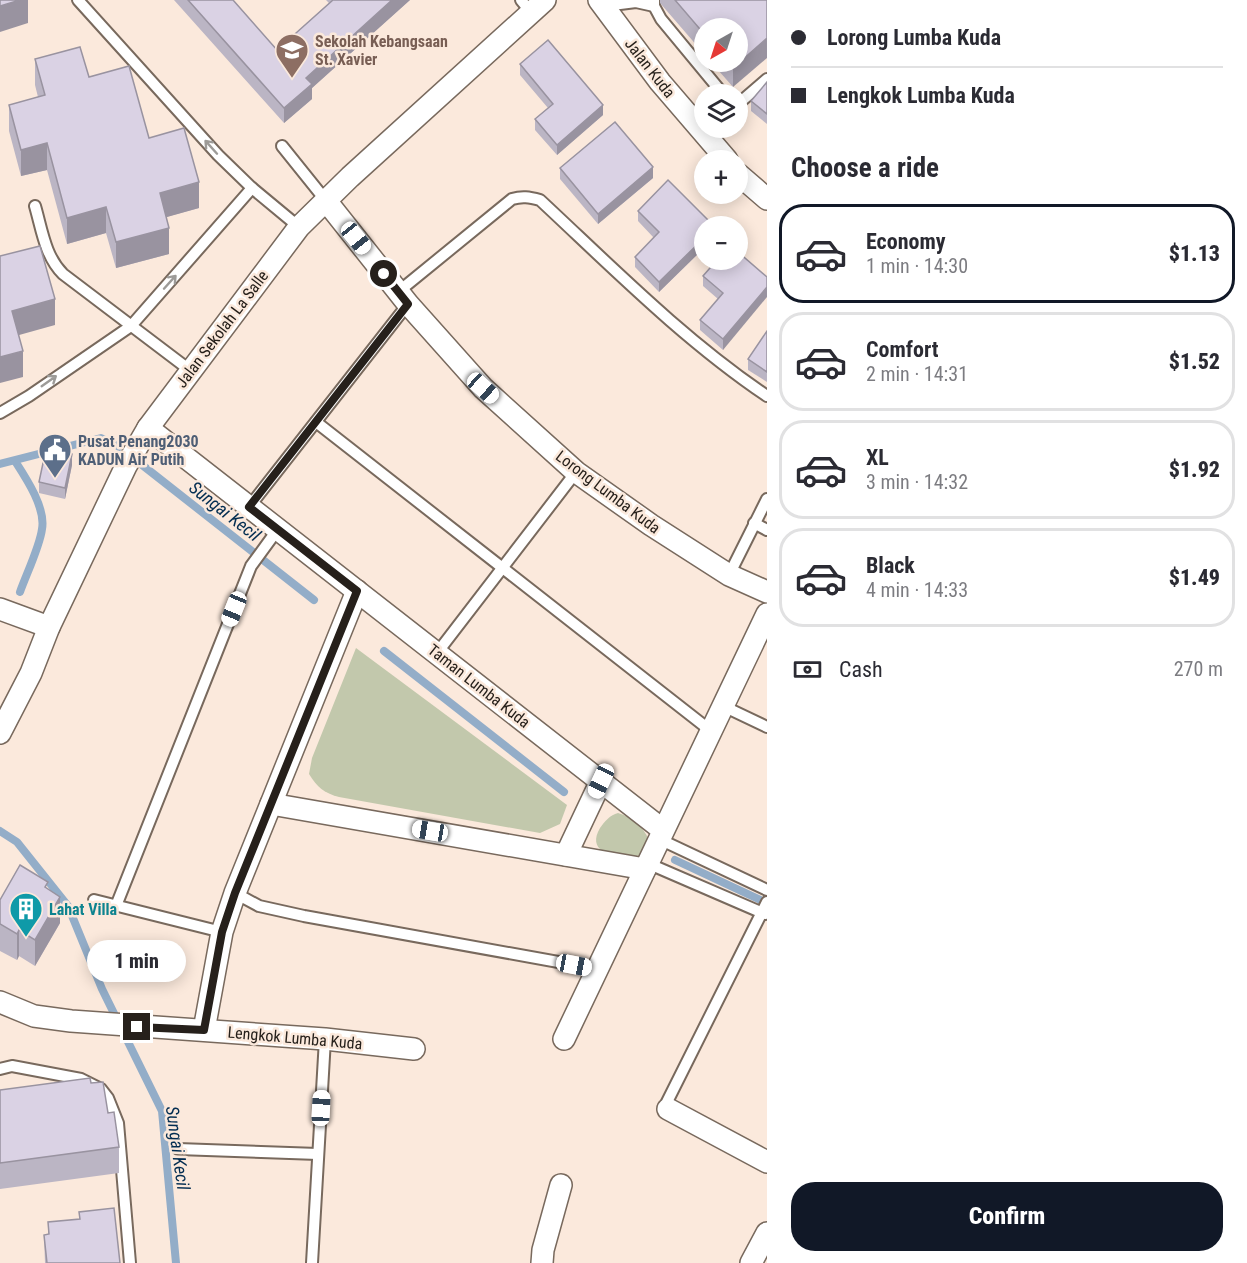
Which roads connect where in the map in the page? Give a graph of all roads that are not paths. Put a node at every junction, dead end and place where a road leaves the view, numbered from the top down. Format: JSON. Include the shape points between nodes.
{"nodes":[{"id":1,"x":78,"y":0,"type":"edge"},
{"id":2,"x":601,"y":3,"type":"edge"},
{"id":3,"x":654,"y":3,"type":"edge"},
{"id":4,"x":532,"y":4,"type":"edge"},
{"id":5,"x":767,"y":79,"type":"edge"},
{"id":6,"x":715,"y":84,"type":"edge"},
{"id":7,"x":748,"y":96,"type":"edge"},
{"id":8,"x":282,"y":146,"type":"dead end"},
{"id":9,"x":718,"y":150,"type":"edge"},
{"id":10,"x":748,"y":183,"type":"edge"},
{"id":11,"x":252,"y":188,"type":"junction"},
{"id":12,"x":767,"y":199,"type":"edge"},
{"id":13,"x":327,"y":202,"type":"junction"},
{"id":14,"x":35,"y":206,"type":"dead end"},
{"id":15,"x":299,"y":227,"type":"junction"},
{"id":16,"x":403,"y":298,"type":"junction"},
{"id":17,"x":131,"y":326,"type":"junction"},
{"id":18,"x":190,"y":371,"type":"junction"},
{"id":19,"x":767,"y":396,"type":"edge"},
{"id":20,"x":0,"y":413,"type":"edge"},
{"id":21,"x":316,"y":422,"type":"junction"},
{"id":22,"x":148,"y":428,"type":"junction"},
{"id":23,"x":576,"y":472,"type":"junction"},
{"id":24,"x":767,"y":499,"type":"edge"},
{"id":25,"x":249,"y":507,"type":"junction"},
{"id":26,"x":754,"y":524,"type":"junction"},
{"id":27,"x":767,"y":530,"type":"edge"},
{"id":28,"x":273,"y":537,"type":"junction"},
{"id":29,"x":503,"y":568,"type":"junction"},
{"id":30,"x":729,"y":575,"type":"junction"},
{"id":31,"x":357,"y":591,"type":"junction"},
{"id":32,"x":767,"y":592,"type":"edge"},
{"id":33,"x":0,"y":609,"type":"edge"},
{"id":34,"x":767,"y":614,"type":"edge"},
{"id":35,"x":49,"y":627,"type":"junction"},
{"id":36,"x":437,"y":653,"type":"junction"},
{"id":37,"x":723,"y":706,"type":"junction"},
{"id":38,"x":767,"y":727,"type":"edge"},
{"id":39,"x":711,"y":731,"type":"junction"},
{"id":40,"x":0,"y":733,"type":"edge"},
{"id":41,"x":601,"y":781,"type":"junction"},
{"id":42,"x":272,"y":804,"type":"junction"},
{"id":43,"x":661,"y":835,"type":"junction"},
{"id":44,"x":566,"y":855,"type":"junction"},
{"id":45,"x":646,"y":866,"type":"junction"},
{"id":46,"x":767,"y":890,"type":"edge"},
{"id":47,"x":235,"y":893,"type":"junction"},
{"id":48,"x":94,"y":900,"type":"dead end"},
{"id":49,"x":116,"y":906,"type":"junction"},
{"id":50,"x":765,"y":910,"type":"edge"},
{"id":51,"x":222,"y":932,"type":"junction"},
{"id":52,"x":597,"y":969,"type":"junction"},
{"id":53,"x":0,"y":1002,"type":"edge"},
{"id":54,"x":204,"y":1030,"type":"junction"},
{"id":55,"x":325,"y":1039,"type":"junction"},
{"id":56,"x":564,"y":1039,"type":"dead end"},
{"id":57,"x":414,"y":1049,"type":"dead end"},
{"id":58,"x":0,"y":1069,"type":"edge"},
{"id":59,"x":668,"y":1109,"type":"joint"},
{"id":60,"x":178,"y":1149,"type":"dead end"},
{"id":61,"x":318,"y":1154,"type":"junction"},
{"id":62,"x":767,"y":1162,"type":"edge"},
{"id":63,"x":561,"y":1185,"type":"dead end"},
{"id":64,"x":767,"y":1233,"type":"edge"},
{"id":65,"x":130,"y":1263,"type":"edge"},
{"id":66,"x":312,"y":1263,"type":"edge"},
{"id":67,"x":542,"y":1263,"type":"edge"},
{"id":68,"x":751,"y":1263,"type":"edge"}],
"edges":[{"from":11,"to":1,"type":"lane","one_way":true},
{"from":2,"to":3,"type":"lane"},
{"from":2,"to":9,"type":"street","name":"Jalan Kuda","via":[[660,82]]},
{"from":3,"to":6,"type":"lane","via":[[661,19]]},
{"from":4,"to":13,"type":"street","name":"Jalan Sekolah La Salle"},
{"from":5,"to":7,"type":"lane"},
{"from":8,"to":13,"type":"lane"},
{"from":10,"to":12,"type":"street"},
{"from":11,"to":15,"type":"lane"},
{"from":17,"to":11,"type":"lane","one_way":true},
{"from":13,"to":15,"type":"street","name":"Jalan Sekolah La Salle"},
{"from":13,"to":16,"type":"street","name":"Lorong Lumba Kuda"},
{"from":14,"to":17,"type":"lane","via":[[53,264]]},
{"from":15,"to":18,"type":"street","name":"Jalan Sekolah La Salle"},
{"from":16,"to":19,"type":"lane","via":[[512,199],[531,197],[540,200],[716,358]]},
{"from":16,"to":21,"type":"lane"},
{"from":16,"to":23,"type":"street","name":"Lorong Lumba Kuda","via":[[483,388]]},
{"from":17,"to":18,"type":"lane"},
{"from":20,"to":17,"type":"lane","one_way":true},
{"from":18,"to":22,"type":"street","name":"Jalan Sekolah La Salle"},
{"from":21,"to":25,"type":"lane"},
{"from":21,"to":29,"type":"lane"},
{"from":22,"to":25,"type":"street","name":"Taman Lumba Kuda"},
{"from":22,"to":35,"type":"street","name":"Jalan Sekolah La Salle"},
{"from":23,"to":29,"type":"lane"},
{"from":23,"to":30,"type":"street","name":"Lorong Lumba Kuda"},
{"from":24,"to":26,"type":"lane"},
{"from":25,"to":28,"type":"street","name":"Taman Lumba Kuda"},
{"from":26,"to":27,"type":"lane"},
{"from":26,"to":30,"type":"lane"},
{"from":28,"to":31,"type":"street","name":"Taman Lumba Kuda"},
{"from":28,"to":49,"type":"lane","via":[[251,566]]},
{"from":29,"to":36,"type":"lane"},
{"from":29,"to":39,"type":"lane"},
{"from":30,"to":32,"type":"street","name":"Lorong Lumba Kuda"},
{"from":31,"to":36,"type":"street","name":"Taman Lumba Kuda"},
{"from":31,"to":42,"type":"street"},
{"from":33,"to":35,"type":"street"},
{"from":34,"to":37,"type":"street"},
{"from":35,"to":40,"type":"street","name":"Jalan Sekolah La Salle"},
{"from":36,"to":41,"type":"street","name":"Taman Lumba Kuda"},
{"from":37,"to":38,"type":"lane"},
{"from":37,"to":39,"type":"street"},
{"from":39,"to":43,"type":"street"},
{"from":41,"to":43,"type":"street","name":"Taman Lumba Kuda"},
{"from":41,"to":44,"type":"street"},
{"from":42,"to":44,"type":"street"},
{"from":42,"to":47,"type":"street"},
{"from":43,"to":45,"type":"street"},
{"from":43,"to":46,"type":"lane"},
{"from":44,"to":45,"type":"street"},
{"from":45,"to":50,"type":"lane"},
{"from":45,"to":52,"type":"street"},
{"from":47,"to":51,"type":"street"},
{"from":47,"to":52,"type":"lane","via":[[259,906],[304,916]]},
{"from":48,"to":49,"type":"lane"},
{"from":49,"to":51,"type":"lane"},
{"from":50,"to":59,"type":"lane","via":[[668,1102]]},
{"from":51,"to":54,"type":"street"},
{"from":52,"to":56,"type":"street"},
{"from":53,"to":54,"type":"street","name":"Lengkok Lumba Kuda","via":[[34,1016]]},
{"from":54,"to":55,"type":"street","name":"Lengkok Lumba Kuda"},
{"from":55,"to":57,"type":"street","name":"Lengkok Lumba Kuda"},
{"from":55,"to":61,"type":"lane"},
{"from":58,"to":65,"type":"lane","via":[[12,1066],[81,1079],[101,1089],[108,1098],[118,1123]]},
{"from":59,"to":62,"type":"street"},
{"from":60,"to":61,"type":"lane"},
{"from":61,"to":66,"type":"lane"},
{"from":63,"to":67,"type":"street"},
{"from":64,"to":68,"type":"street"}]}
